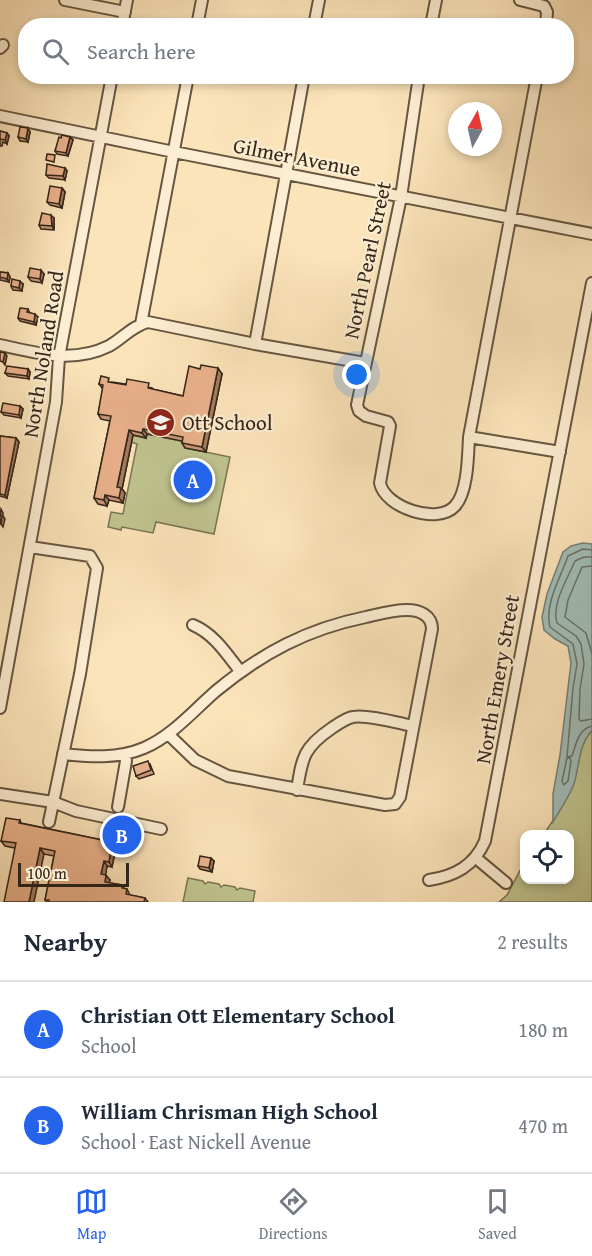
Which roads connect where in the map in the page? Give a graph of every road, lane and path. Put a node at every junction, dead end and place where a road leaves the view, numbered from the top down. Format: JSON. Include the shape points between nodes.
{"nodes":[{"id":1,"x":65,"y":0,"type":"edge"},
{"id":2,"x":127,"y":0,"type":"edge"},
{"id":3,"x":202,"y":0,"type":"edge"},
{"id":4,"x":319,"y":0,"type":"edge"},
{"id":5,"x":436,"y":0,"type":"edge"},
{"id":6,"x":520,"y":0,"type":"edge"},
{"id":7,"x":125,"y":12,"type":"junction"},
{"id":8,"x":124,"y":18,"type":"edge"},
{"id":9,"x":199,"y":18,"type":"edge"},
{"id":10,"x":316,"y":18,"type":"edge"},
{"id":11,"x":432,"y":18,"type":"edge"},
{"id":12,"x":546,"y":18,"type":"edge"},
{"id":13,"x":110,"y":84,"type":"edge"},
{"id":14,"x":187,"y":84,"type":"edge"},
{"id":15,"x":303,"y":84,"type":"edge"},
{"id":16,"x":418,"y":84,"type":"edge"},
{"id":17,"x":536,"y":84,"type":"edge"},
{"id":18,"x":0,"y":116,"type":"edge"},
{"id":19,"x":100,"y":137,"type":"junction"},
{"id":20,"x":174,"y":152,"type":"junction"},
{"id":21,"x":286,"y":174,"type":"junction"},
{"id":22,"x":401,"y":197,"type":"junction"},
{"id":23,"x":511,"y":218,"type":"junction"},
{"id":24,"x":592,"y":234,"type":"edge"},
{"id":25,"x":592,"y":283,"type":"edge"},
{"id":26,"x":141,"y":324,"type":"junction"},
{"id":27,"x":255,"y":344,"type":"junction"},
{"id":28,"x":0,"y":345,"type":"edge"},
{"id":29,"x":59,"y":357,"type":"junction"},
{"id":30,"x":365,"y":363,"type":"junction"},
{"id":31,"x":469,"y":437,"type":"junction"},
{"id":32,"x":560,"y":452,"type":"junction"},
{"id":33,"x":30,"y":547,"type":"junction"},
{"id":34,"x":193,"y":626,"type":"dead end"},
{"id":35,"x":240,"y":671,"type":"junction"},
{"id":36,"x":3,"y":672,"type":"edge"},
{"id":37,"x":0,"y":708,"type":"edge"},
{"id":38,"x":413,"y":726,"type":"junction"},
{"id":39,"x":168,"y":734,"type":"junction"},
{"id":40,"x":63,"y":754,"type":"junction"},
{"id":41,"x":125,"y":754,"type":"junction"},
{"id":42,"x":297,"y":790,"type":"junction"},
{"id":43,"x":0,"y":794,"type":"edge"},
{"id":44,"x":53,"y":802,"type":"junction"},
{"id":45,"x":118,"y":807,"type":"dead end"},
{"id":46,"x":49,"y":822,"type":"dead end"},
{"id":47,"x":161,"y":829,"type":"dead end"},
{"id":48,"x":476,"y":858,"type":"junction"},
{"id":49,"x":429,"y":880,"type":"dead end"},
{"id":50,"x":506,"y":883,"type":"dead end"}],
"edges":[{"from":1,"to":7,"type":"street"},
{"from":2,"to":7,"type":"street"},
{"from":3,"to":9,"type":"street"},
{"from":4,"to":10,"type":"street"},
{"from":5,"to":11,"type":"street"},
{"from":6,"to":12,"type":"street","via":[[538,4],[546,10]]},
{"from":7,"to":8,"type":"street"},
{"from":13,"to":19,"type":"street","name":"North Noland Road"},
{"from":14,"to":20,"type":"street"},
{"from":15,"to":21,"type":"street"},
{"from":16,"to":22,"type":"street","name":"North Pearl Street"},
{"from":17,"to":23,"type":"street"},
{"from":18,"to":19,"type":"street","name":"Gilmer Avenue"},
{"from":19,"to":20,"type":"street","name":"Gilmer Avenue"},
{"from":19,"to":29,"type":"street","name":"North Noland Road"},
{"from":20,"to":21,"type":"street","name":"Gilmer Avenue"},
{"from":20,"to":26,"type":"street"},
{"from":21,"to":22,"type":"street","name":"Gilmer Avenue"},
{"from":21,"to":27,"type":"street"},
{"from":22,"to":23,"type":"street","name":"Gilmer Avenue"},
{"from":22,"to":30,"type":"street","name":"North Pearl Street"},
{"from":23,"to":24,"type":"street","name":"Gilmer Avenue"},
{"from":23,"to":31,"type":"street"},
{"from":25,"to":32,"type":"street","name":"North Emery Street"},
{"from":26,"to":27,"type":"street","via":[[159,323]]},
{"from":26,"to":29,"type":"street","via":[[100,350]]},
{"from":27,"to":30,"type":"street"},
{"from":28,"to":29,"type":"street"},
{"from":29,"to":33,"type":"street","name":"North Noland Road","via":[[56,402]]},
{"from":30,"to":31,"type":"street","name":"North Pearl Street","via":[[357,405],[366,416],[382,419],[390,426],[380,483],[387,498],[416,511],[446,513],[455,506],[463,489]]},
{"from":31,"to":32,"type":"street"},
{"from":32,"to":48,"type":"street","name":"North Emery Street","via":[[491,818]]},
{"from":33,"to":36,"type":"street","name":"North Noland Road"},
{"from":33,"to":40,"type":"street","via":[[90,556],[98,568]]},
{"from":34,"to":35,"type":"street","via":[[214,639]]},
{"from":35,"to":38,"type":"street","via":[[294,639],[345,621],[398,610],[421,612],[429,617],[432,629]]},
{"from":35,"to":39,"type":"street"},
{"from":36,"to":37,"type":"street","name":"North Noland Road"},
{"from":38,"to":42,"type":"street","via":[[362,717],[347,719],[306,750]]},
{"from":38,"to":42,"type":"street","via":[[397,807]]},
{"from":39,"to":41,"type":"street"},
{"from":39,"to":42,"type":"street","via":[[209,768],[228,776]]},
{"from":40,"to":41,"type":"street"},
{"from":40,"to":44,"type":"street"},
{"from":41,"to":45,"type":"street"},
{"from":43,"to":44,"type":"street"},
{"from":44,"to":46,"type":"street"},
{"from":44,"to":47,"type":"street","via":[[76,811]]},
{"from":48,"to":49,"type":"street","via":[[457,872]]},
{"from":48,"to":50,"type":"street"}]}
